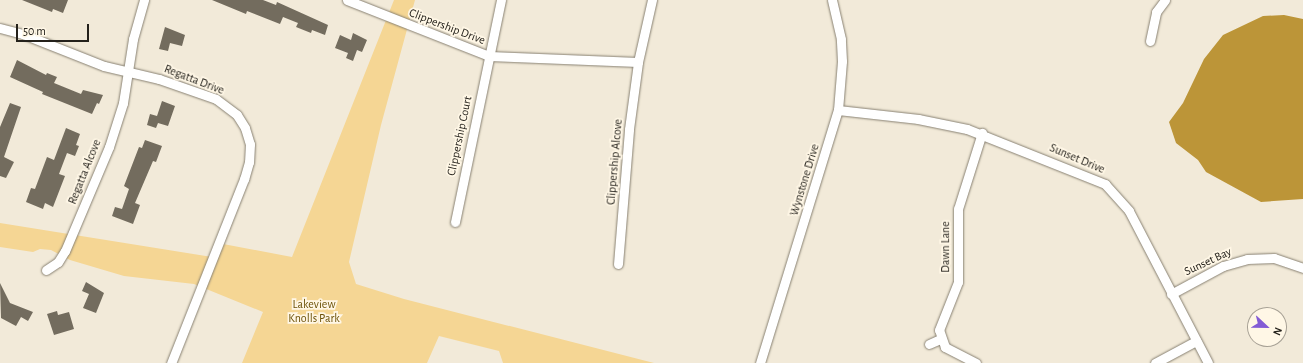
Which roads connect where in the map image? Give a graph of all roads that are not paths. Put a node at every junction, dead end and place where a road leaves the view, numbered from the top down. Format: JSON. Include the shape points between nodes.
{"nodes":[{"id":1,"x":144,"y":0,"type":"edge"},
{"id":2,"x":348,"y":0,"type":"edge"},
{"id":3,"x":501,"y":0,"type":"edge"},
{"id":4,"x":652,"y":0,"type":"edge"},
{"id":5,"x":832,"y":0,"type":"edge"},
{"id":6,"x":1164,"y":0,"type":"edge"},
{"id":7,"x":0,"y":28,"type":"edge"},
{"id":8,"x":1150,"y":41,"type":"dead end"},
{"id":9,"x":489,"y":56,"type":"junction"},
{"id":10,"x":638,"y":62,"type":"junction"},
{"id":11,"x":129,"y":73,"type":"junction"},
{"id":12,"x":838,"y":110,"type":"junction"},
{"id":13,"x":982,"y":133,"type":"junction"},
{"id":14,"x":455,"y":222,"type":"dead end"},
{"id":15,"x":618,"y":264,"type":"dead end"},
{"id":16,"x":1303,"y":268,"type":"edge"},
{"id":17,"x":46,"y":270,"type":"dead end"},
{"id":18,"x":1171,"y":294,"type":"junction"},
{"id":19,"x":940,"y":339,"type":"junction"},
{"id":20,"x":1196,"y":341,"type":"junction"},
{"id":21,"x":929,"y":344,"type":"dead end"},
{"id":22,"x":171,"y":363,"type":"edge"},
{"id":23,"x":760,"y":363,"type":"edge"},
{"id":24,"x":976,"y":363,"type":"edge"},
{"id":25,"x":1155,"y":363,"type":"edge"},
{"id":26,"x":1208,"y":363,"type":"edge"}],
"edges":[{"from":1,"to":11,"type":"street","name":"Regatta Alcove","via":[[134,32]]},
{"from":2,"to":9,"type":"street","name":"Clippership Drive"},
{"from":3,"to":9,"type":"street","name":"Clippership Court"},
{"from":4,"to":10,"type":"street","name":"Clippership Alcove"},
{"from":5,"to":12,"type":"street","name":"Wynstone Drive","via":[[841,39]]},
{"from":6,"to":8,"type":"street","via":[[1156,12]]},
{"from":7,"to":11,"type":"street","name":"Regatta Drive"},
{"from":9,"to":10,"type":"street","name":"Clippership Drive"},
{"from":9,"to":14,"type":"street","name":"Clippership Court"},
{"from":10,"to":15,"type":"street","name":"Clippership Alcove","via":[[629,128]]},
{"from":11,"to":17,"type":"street","name":"Regatta Alcove","via":[[123,104],[108,147],[69,244],[60,259]]},
{"from":11,"to":22,"type":"street","name":"Regatta Drive","via":[[159,79],[216,99],[237,115],[250,144],[249,162],[244,179]]},
{"from":12,"to":13,"type":"street","name":"Sunset Drive","via":[[944,123]]},
{"from":12,"to":23,"type":"street","name":"Wynstone Drive"},
{"from":13,"to":18,"type":"street","name":"Sunset Drive","via":[[1106,184],[1129,212]]},
{"from":13,"to":19,"type":"street","name":"Dawn Lane","via":[[958,209],[958,282],[939,330]]},
{"from":16,"to":18,"type":"street","name":"Sunset Bay","via":[[1274,258],[1239,260]]},
{"from":18,"to":20,"type":"street","name":"Sunset Drive"},
{"from":19,"to":21,"type":"street"},
{"from":19,"to":24,"type":"street","via":[[945,347],[955,354]]},
{"from":20,"to":25,"type":"street"},
{"from":20,"to":26,"type":"street","name":"Sunset Drive"}]}
